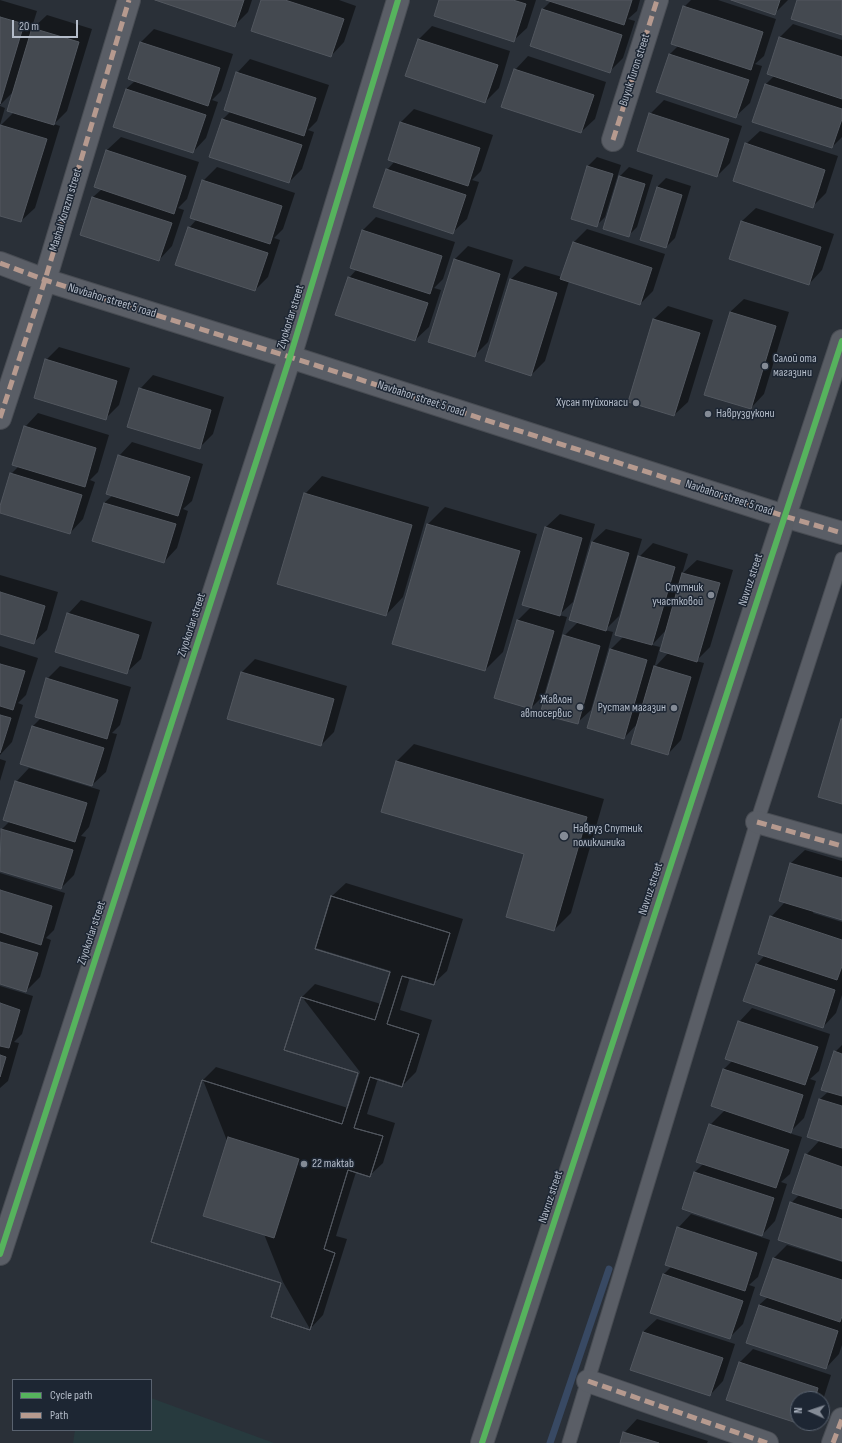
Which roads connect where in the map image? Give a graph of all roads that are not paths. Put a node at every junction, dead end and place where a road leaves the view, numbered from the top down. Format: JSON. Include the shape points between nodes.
{"nodes":[{"id":1,"x":130,"y":0,"type":"edge"},
{"id":2,"x":398,"y":0,"type":"edge"},
{"id":3,"x":657,"y":0,"type":"edge"},
{"id":4,"x":613,"y":140,"type":"dead end"},
{"id":5,"x":0,"y":263,"type":"edge"},
{"id":6,"x":45,"y":280,"type":"junction"},
{"id":7,"x":842,"y":341,"type":"edge"},
{"id":8,"x":290,"y":357,"type":"junction"},
{"id":9,"x":0,"y":418,"type":"edge"},
{"id":10,"x":784,"y":516,"type":"junction"},
{"id":11,"x":842,"y":533,"type":"edge"},
{"id":12,"x":842,"y":559,"type":"edge"},
{"id":13,"x":757,"y":822,"type":"junction"},
{"id":14,"x":842,"y":846,"type":"edge"},
{"id":15,"x":0,"y":1254,"type":"edge"},
{"id":16,"x":588,"y":1381,"type":"junction"},
{"id":17,"x":842,"y":1419,"type":"edge"},
{"id":18,"x":482,"y":1443,"type":"edge"},
{"id":19,"x":568,"y":1443,"type":"edge"},
{"id":20,"x":767,"y":1443,"type":"edge"},
{"id":21,"x":833,"y":1443,"type":"edge"}],
"edges":[{"from":1,"to":6,"type":"street","name":"Mashal Xorazm street"},
{"from":2,"to":8,"type":"street","name":"Ziyokorlar street"},
{"from":3,"to":4,"type":"street","name":"Buyuk Turon street"},
{"from":5,"to":6,"type":"street","name":"Navbahor street 5 road"},
{"from":6,"to":8,"type":"street","name":"Navbahor street 5 road"},
{"from":6,"to":9,"type":"street","name":"Mashal Xorazm street"},
{"from":7,"to":10,"type":"street","name":"Navruz street"},
{"from":8,"to":10,"type":"street","name":"Navbahor street 5 road"},
{"from":8,"to":15,"type":"street","name":"Ziyokorlar street"},
{"from":10,"to":11,"type":"street","name":"Navbahor street 5 road"},
{"from":10,"to":18,"type":"street","name":"Navruz street"},
{"from":12,"to":13,"type":"lane"},
{"from":13,"to":14,"type":"street"},
{"from":13,"to":16,"type":"lane"},
{"from":16,"to":19,"type":"lane"},
{"from":16,"to":20,"type":"street"},
{"from":17,"to":21,"type":"street"}]}
